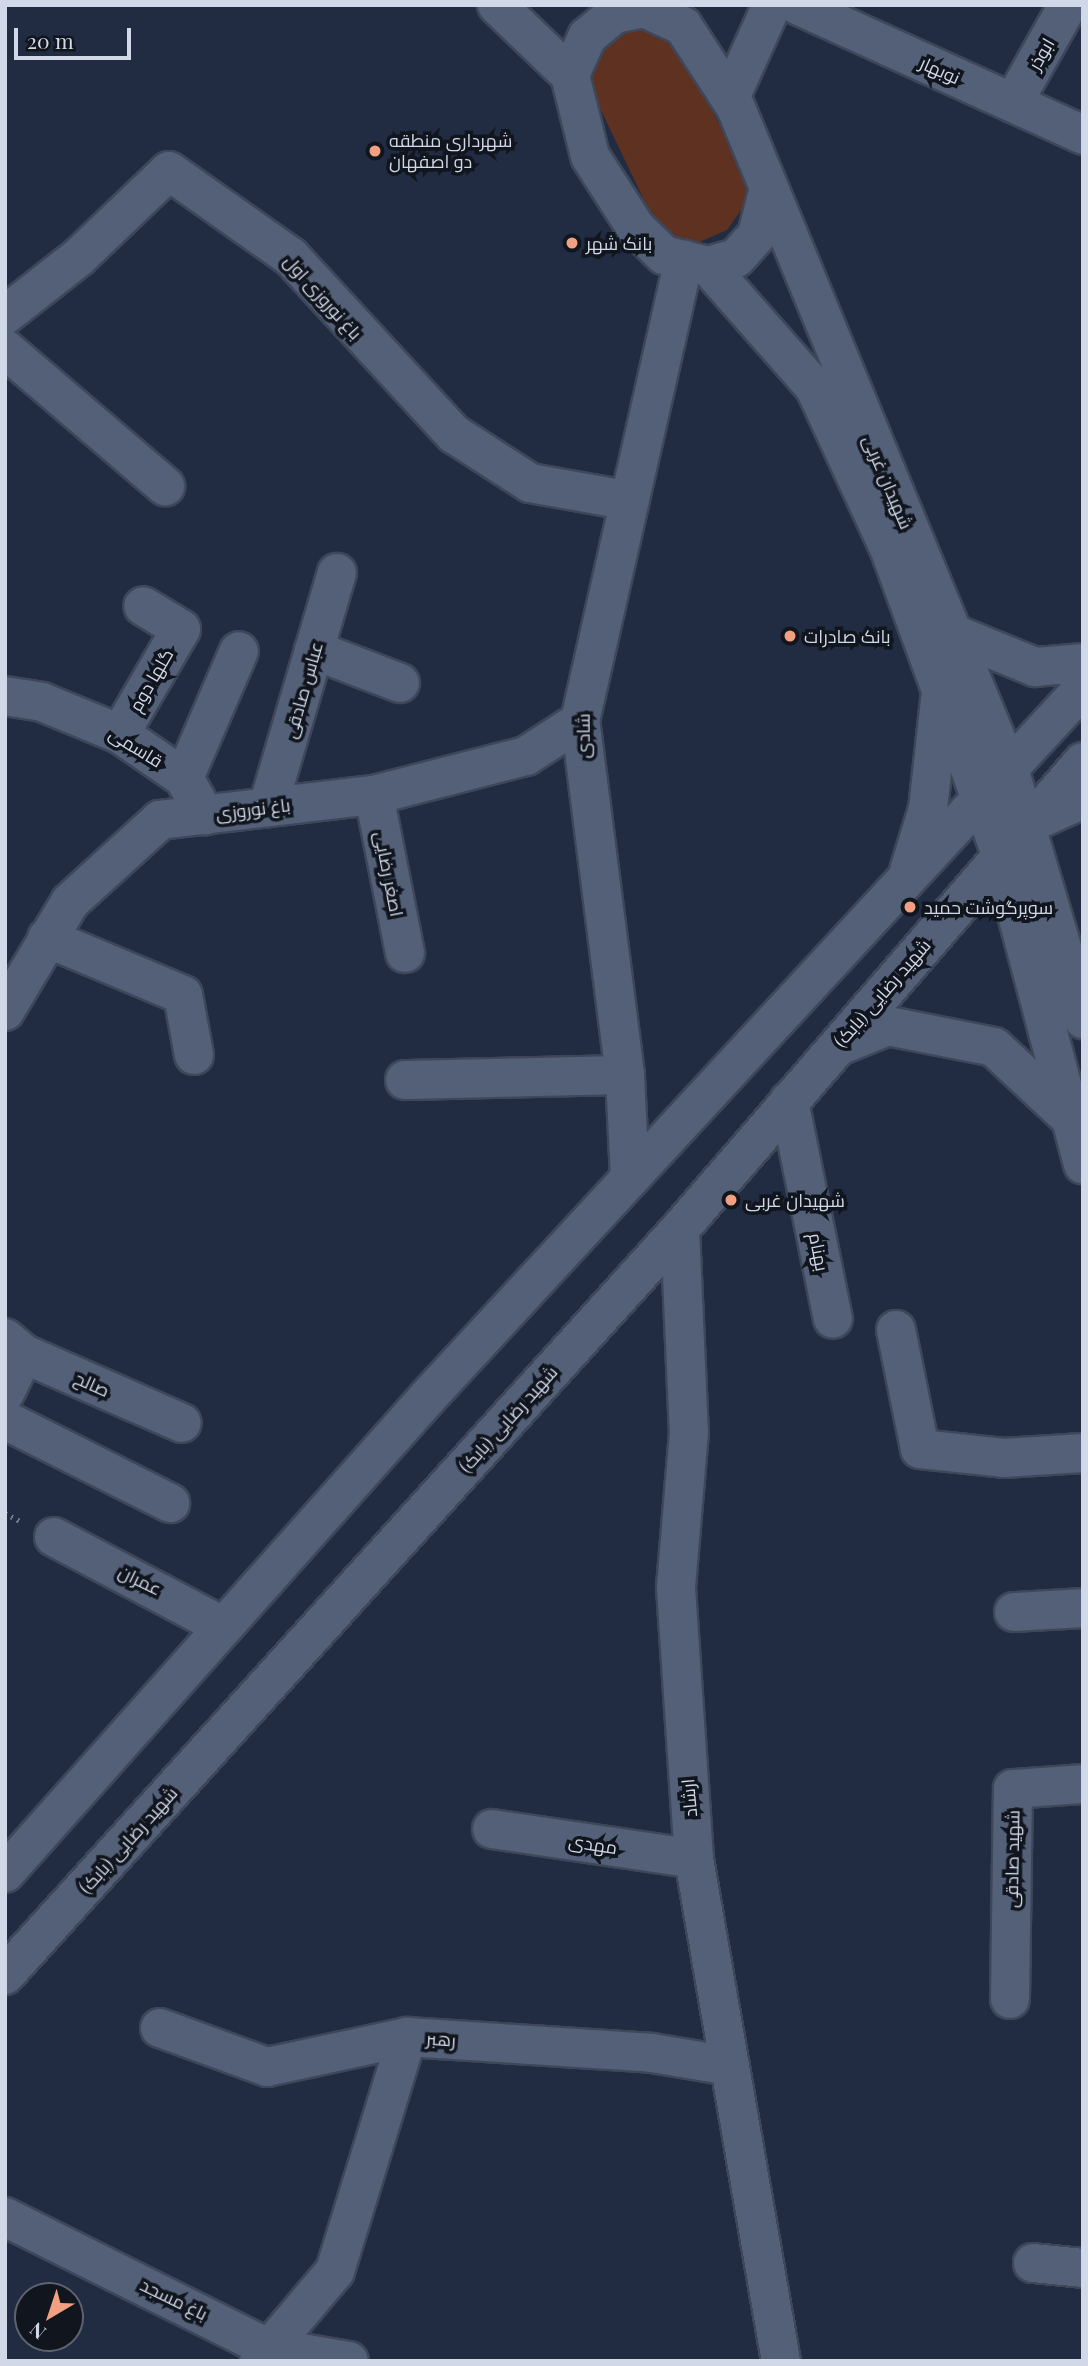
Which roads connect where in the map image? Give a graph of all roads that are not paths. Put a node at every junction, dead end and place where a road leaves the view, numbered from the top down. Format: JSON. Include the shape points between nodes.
{"nodes":[{"id":1,"x":497,"y":5,"type":"edge"},
{"id":2,"x":772,"y":5,"type":"edge"},
{"id":3,"x":797,"y":5,"type":"edge"},
{"id":4,"x":1068,"y":5,"type":"edge"},
{"id":5,"x":605,"y":9,"type":"edge"},
{"id":6,"x":665,"y":9,"type":"edge"},
{"id":7,"x":570,"y":75,"type":"junction"},
{"id":8,"x":730,"y":98,"type":"junction"},
{"id":9,"x":1013,"y":103,"type":"junction"},
{"id":10,"x":1083,"y":135,"type":"edge"},
{"id":11,"x":768,"y":191,"type":"junction"},
{"id":12,"x":696,"y":263,"type":"junction"},
{"id":13,"x":5,"y":315,"type":"edge"},
{"id":14,"x":5,"y":348,"type":"edge"},
{"id":15,"x":165,"y":486,"type":"dead end"},
{"id":16,"x":625,"y":500,"type":"junction"},
{"id":17,"x":337,"y":573,"type":"dead end"},
{"id":18,"x":143,"y":606,"type":"dead end"},
{"id":19,"x":952,"y":633,"type":"junction"},
{"id":20,"x":314,"y":650,"type":"junction"},
{"id":21,"x":239,"y":651,"type":"dead end"},
{"id":22,"x":1083,"y":663,"type":"edge"},
{"id":23,"x":400,"y":683,"type":"dead end"},
{"id":24,"x":941,"y":688,"type":"junction"},
{"id":25,"x":1083,"y":688,"type":"edge"},
{"id":26,"x":5,"y":696,"type":"edge"},
{"id":27,"x":580,"y":721,"type":"junction"},
{"id":28,"x":120,"y":734,"type":"junction"},
{"id":29,"x":1083,"y":762,"type":"edge"},
{"id":30,"x":184,"y":778,"type":"junction"},
{"id":31,"x":996,"y":785,"type":"junction"},
{"id":32,"x":374,"y":795,"type":"junction"},
{"id":33,"x":1083,"y":799,"type":"edge"},
{"id":34,"x":268,"y":807,"type":"junction"},
{"id":35,"x":205,"y":815,"type":"junction"},
{"id":36,"x":1028,"y":824,"type":"junction"},
{"id":37,"x":1001,"y":854,"type":"junction"},
{"id":38,"x":905,"y":881,"type":"junction"},
{"id":39,"x":47,"y":938,"type":"junction"},
{"id":40,"x":405,"y":953,"type":"dead end"},
{"id":41,"x":5,"y":1011,"type":"edge"},
{"id":42,"x":1083,"y":1019,"type":"edge"},
{"id":43,"x":834,"y":1048,"type":"junction"},
{"id":44,"x":194,"y":1055,"type":"dead end"},
{"id":45,"x":625,"y":1075,"type":"junction"},
{"id":46,"x":405,"y":1080,"type":"dead end"},
{"id":47,"x":789,"y":1101,"type":"junction"},
{"id":48,"x":1069,"y":1117,"type":"junction"},
{"id":49,"x":1083,"y":1164,"type":"edge"},
{"id":50,"x":630,"y":1178,"type":"junction"},
{"id":51,"x":680,"y":1229,"type":"junction"},
{"id":52,"x":833,"y":1320,"type":"dead end"},
{"id":53,"x":896,"y":1331,"type":"dead end"},
{"id":54,"x":15,"y":1346,"type":"edge"},
{"id":55,"x":5,"y":1393,"type":"edge"},
{"id":56,"x":5,"y":1420,"type":"edge"},
{"id":57,"x":183,"y":1423,"type":"dead end"},
{"id":58,"x":1083,"y":1453,"type":"edge"},
{"id":59,"x":170,"y":1503,"type":"dead end"},
{"id":60,"x":54,"y":1537,"type":"dead end"},
{"id":61,"x":1083,"y":1608,"type":"edge"},
{"id":62,"x":1014,"y":1612,"type":"dead end"},
{"id":63,"x":223,"y":1627,"type":"junction"},
{"id":64,"x":1083,"y":1784,"type":"edge"},
{"id":65,"x":492,"y":1829,"type":"dead end"},
{"id":66,"x":694,"y":1859,"type":"junction"},
{"id":67,"x":5,"y":1872,"type":"edge"},
{"id":68,"x":5,"y":1975,"type":"edge"},
{"id":69,"x":1010,"y":1999,"type":"dead end"},
{"id":70,"x":160,"y":2028,"type":"dead end"},
{"id":71,"x":407,"y":2037,"type":"junction"},
{"id":72,"x":730,"y":2066,"type":"junction"},
{"id":73,"x":5,"y":2217,"type":"edge"},
{"id":74,"x":1033,"y":2263,"type":"dead end"},
{"id":75,"x":1083,"y":2268,"type":"edge"},
{"id":76,"x":263,"y":2354,"type":"edge"},
{"id":77,"x":349,"y":2361,"type":"edge"},
{"id":78,"x":781,"y":2361,"type":"edge"}],
"edges":[{"from":1,"to":7,"type":"street"},
{"from":2,"to":8,"type":"street"},
{"from":3,"to":9,"type":"street","name":"نوبهار"},
{"from":4,"to":9,"type":"street","name":"ابوذر"},
{"from":5,"to":6,"type":"street"},
{"from":5,"to":7,"type":"street"},
{"from":6,"to":8,"type":"street","name":"شهیدان غربی","via":[[683,26]]},
{"from":7,"to":12,"type":"street","via":[[590,156],[636,229],[664,255]]},
{"from":8,"to":11,"type":"street","name":"شهیدان غربی"},
{"from":9,"to":10,"type":"street","name":"نوبهار"},
{"from":11,"to":12,"type":"street","via":[[757,235],[736,258]]},
{"from":11,"to":19,"type":"street","name":"شهیدان غربی"},
{"from":12,"to":16,"type":"street","name":"شادی"},
{"from":12,"to":24,"type":"street","name":"شهیدان غربی","via":[[815,388],[889,548]]},
{"from":13,"to":16,"type":"street","name":"باغ نوروزی اول","via":[[79,257],[169,171],[291,257],[454,434],[530,483]]},
{"from":14,"to":15,"type":"street"},
{"from":16,"to":27,"type":"street","name":"شادی"},
{"from":17,"to":20,"type":"street","name":"عباس صادقی"},
{"from":18,"to":28,"type":"street","name":"گلها دوم","via":[[181,629]]},
{"from":19,"to":22,"type":"street","via":[[1035,667]]},
{"from":19,"to":31,"type":"street","name":"شهیدان غربی"},
{"from":20,"to":23,"type":"street"},
{"from":20,"to":34,"type":"street","name":"عباس صادقی"},
{"from":21,"to":30,"type":"street"},
{"from":24,"to":31,"type":"street","name":"شهیدان غربی"},
{"from":24,"to":38,"type":"street","via":[[928,809]]},
{"from":25,"to":31,"type":"street"},
{"from":26,"to":28,"type":"street","name":"قاسمی","via":[[41,702]]},
{"from":27,"to":32,"type":"street","name":"باغ نوروزی","via":[[526,756]]},
{"from":27,"to":45,"type":"street","name":"شادی"},
{"from":28,"to":30,"type":"street","name":"قاسمی"},
{"from":29,"to":36,"type":"street","name":"شهید رضایی (بابک)"},
{"from":30,"to":35,"type":"street","name":"قاسمی"},
{"from":31,"to":36,"type":"street"},
{"from":31,"to":37,"type":"street"},
{"from":31,"to":38,"type":"street"},
{"from":32,"to":34,"type":"street","name":"باغ نوروزی"},
{"from":32,"to":40,"type":"street","name":"اصغر رضایی"},
{"from":33,"to":36,"type":"street"},
{"from":34,"to":35,"type":"street","name":"باغ نوروزی"},
{"from":35,"to":39,"type":"street","name":"باغ نوروزی","via":[[160,820],[70,902]]},
{"from":36,"to":37,"type":"street","name":"شهید رضایی (بابک)"},
{"from":36,"to":42,"type":"street"},
{"from":37,"to":43,"type":"street","name":"شهید رضایی (بابک)"},
{"from":37,"to":48,"type":"street"},
{"from":38,"to":50,"type":"street"},
{"from":39,"to":41,"type":"street","name":"باغ نوروزی"},
{"from":39,"to":44,"type":"street","via":[[183,995]]},
{"from":43,"to":47,"type":"street","name":"شهید رضایی (بابک)"},
{"from":43,"to":48,"type":"street","via":[[888,1026],[994,1047]]},
{"from":45,"to":46,"type":"street"},
{"from":45,"to":50,"type":"street","name":"شادی"},
{"from":47,"to":51,"type":"street","name":"شهید رضایی (بابک)"},
{"from":47,"to":52,"type":"street","name":"بهنام"},
{"from":48,"to":49,"type":"street"},
{"from":50,"to":63,"type":"street"},
{"from":51,"to":66,"type":"street","name":"ارشاد","via":[[688,1432],[676,1588]]},
{"from":51,"to":68,"type":"street","name":"شهید رضایی (بابک)"},
{"from":53,"to":58,"type":"street","via":[[919,1449],[1003,1458]]},
{"from":54,"to":55,"type":"street"},
{"from":54,"to":57,"type":"street","name":"صالح"},
{"from":56,"to":59,"type":"street"},
{"from":60,"to":63,"type":"street","name":"عمران"},
{"from":61,"to":62,"type":"street"},
{"from":63,"to":67,"type":"street"},
{"from":64,"to":69,"type":"street","name":"شهید صادقی","via":[[1013,1789]]},
{"from":65,"to":66,"type":"street","name":"مهدی"},
{"from":66,"to":72,"type":"street","name":"ارشاد"},
{"from":70,"to":71,"type":"street","name":"رهبر","via":[[267,2067]]},
{"from":71,"to":72,"type":"street","name":"رهبر","via":[[652,2053]]},
{"from":71,"to":76,"type":"street","via":[[335,2271]]},
{"from":72,"to":78,"type":"street","name":"ارشاد"},
{"from":73,"to":76,"type":"street","name":"باغ مسجد"},
{"from":74,"to":75,"type":"street"},
{"from":76,"to":77,"type":"street","name":"باغ مسجد"}]}
